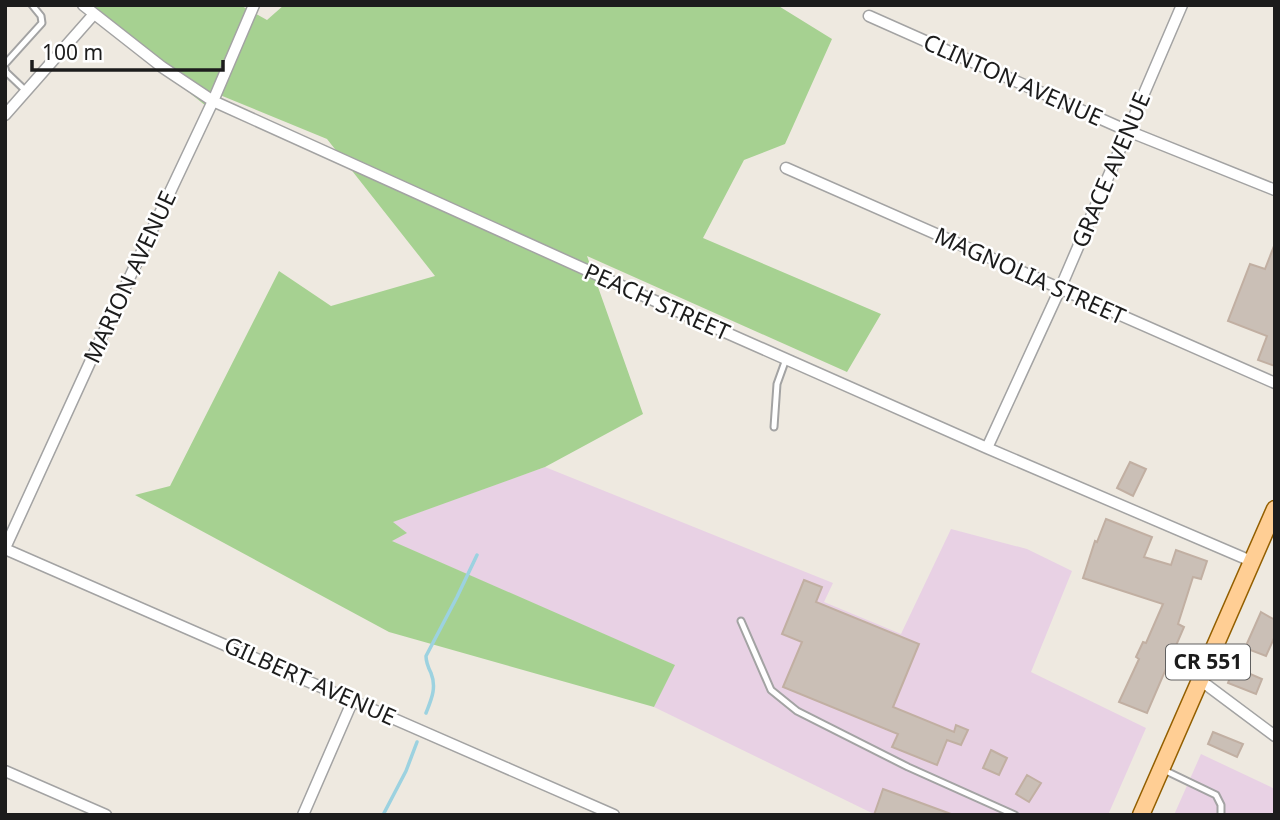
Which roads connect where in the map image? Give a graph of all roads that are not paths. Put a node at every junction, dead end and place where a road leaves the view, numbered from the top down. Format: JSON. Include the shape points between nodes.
{"nodes":[{"id":1,"x":32,"y":5,"type":"edge"},
{"id":2,"x":83,"y":5,"type":"edge"},
{"id":3,"x":254,"y":5,"type":"edge"},
{"id":4,"x":1182,"y":5,"type":"edge"},
{"id":5,"x":94,"y":14,"type":"junction"},
{"id":6,"x":869,"y":16,"type":"dead end"},
{"id":7,"x":5,"y":66,"type":"edge"},
{"id":8,"x":26,"y":91,"type":"junction"},
{"id":9,"x":213,"y":101,"type":"junction"},
{"id":10,"x":5,"y":115,"type":"edge"},
{"id":11,"x":1128,"y":131,"type":"junction"},
{"id":12,"x":786,"y":168,"type":"dead end"},
{"id":13,"x":1275,"y":190,"type":"edge"},
{"id":14,"x":1060,"y":289,"type":"junction"},
{"id":15,"x":786,"y":359,"type":"junction"},
{"id":16,"x":1275,"y":383,"type":"edge"},
{"id":17,"x":774,"y":427,"type":"dead end"},
{"id":18,"x":987,"y":448,"type":"junction"},
{"id":19,"x":1275,"y":509,"type":"edge"},
{"id":20,"x":5,"y":548,"type":"edge"},
{"id":21,"x":1251,"y":561,"type":"junction"},
{"id":22,"x":741,"y":621,"type":"dead end"},
{"id":23,"x":1200,"y":680,"type":"junction"},
{"id":24,"x":353,"y":700,"type":"junction"},
{"id":25,"x":1275,"y":736,"type":"edge"},
{"id":26,"x":1161,"y":769,"type":"junction"},
{"id":27,"x":5,"y":771,"type":"edge"},
{"id":28,"x":106,"y":815,"type":"edge"},
{"id":29,"x":303,"y":815,"type":"edge"},
{"id":30,"x":614,"y":815,"type":"edge"},
{"id":31,"x":1015,"y":815,"type":"edge"},
{"id":32,"x":1141,"y":815,"type":"edge"},
{"id":33,"x":1221,"y":815,"type":"edge"}],
"edges":[{"from":1,"to":7,"type":"lane","via":[[42,23]]},
{"from":2,"to":5,"type":"street","name":"PEACH STREET"},
{"from":3,"to":9,"type":"street","name":"MARION AVENUE"},
{"from":4,"to":11,"type":"street","name":"GRACE AVENUE"},
{"from":5,"to":8,"type":"street"},
{"from":5,"to":9,"type":"street","name":"PEACH STREET"},
{"from":6,"to":11,"type":"street","name":"CLINTON AVENUE"},
{"from":7,"to":8,"type":"lane"},
{"from":8,"to":10,"type":"street"},
{"from":9,"to":15,"type":"street","name":"PEACH STREET"},
{"from":9,"to":20,"type":"street","name":"MARION AVENUE"},
{"from":11,"to":13,"type":"street","name":"CLINTON AVENUE"},
{"from":11,"to":14,"type":"street","name":"GRACE AVENUE"},
{"from":12,"to":14,"type":"street","name":"MAGNOLIA STREET"},
{"from":14,"to":16,"type":"street","name":"MAGNOLIA STREET"},
{"from":14,"to":18,"type":"street","name":"GRACE AVENUE"},
{"from":15,"to":17,"type":"lane","via":[[777,383]]},
{"from":15,"to":18,"type":"street","name":"PEACH STREET"},
{"from":18,"to":21,"type":"street","name":"PEACH STREET"},
{"from":19,"to":21,"type":"main road","number":"CR 551"},
{"from":20,"to":24,"type":"street","name":"GILBERT AVENUE"},
{"from":21,"to":23,"type":"main road","number":"CR 551"},
{"from":22,"to":31,"type":"lane","via":[[771,690],[797,710]]},
{"from":23,"to":25,"type":"street"},
{"from":23,"to":26,"type":"main road","number":"CR 551"},
{"from":24,"to":29,"type":"street"},
{"from":24,"to":30,"type":"street","name":"GILBERT AVENUE"},
{"from":26,"to":32,"type":"main road","number":"CR 551"},
{"from":26,"to":33,"type":"lane","via":[[1216,795]]},
{"from":27,"to":28,"type":"street"}]}
